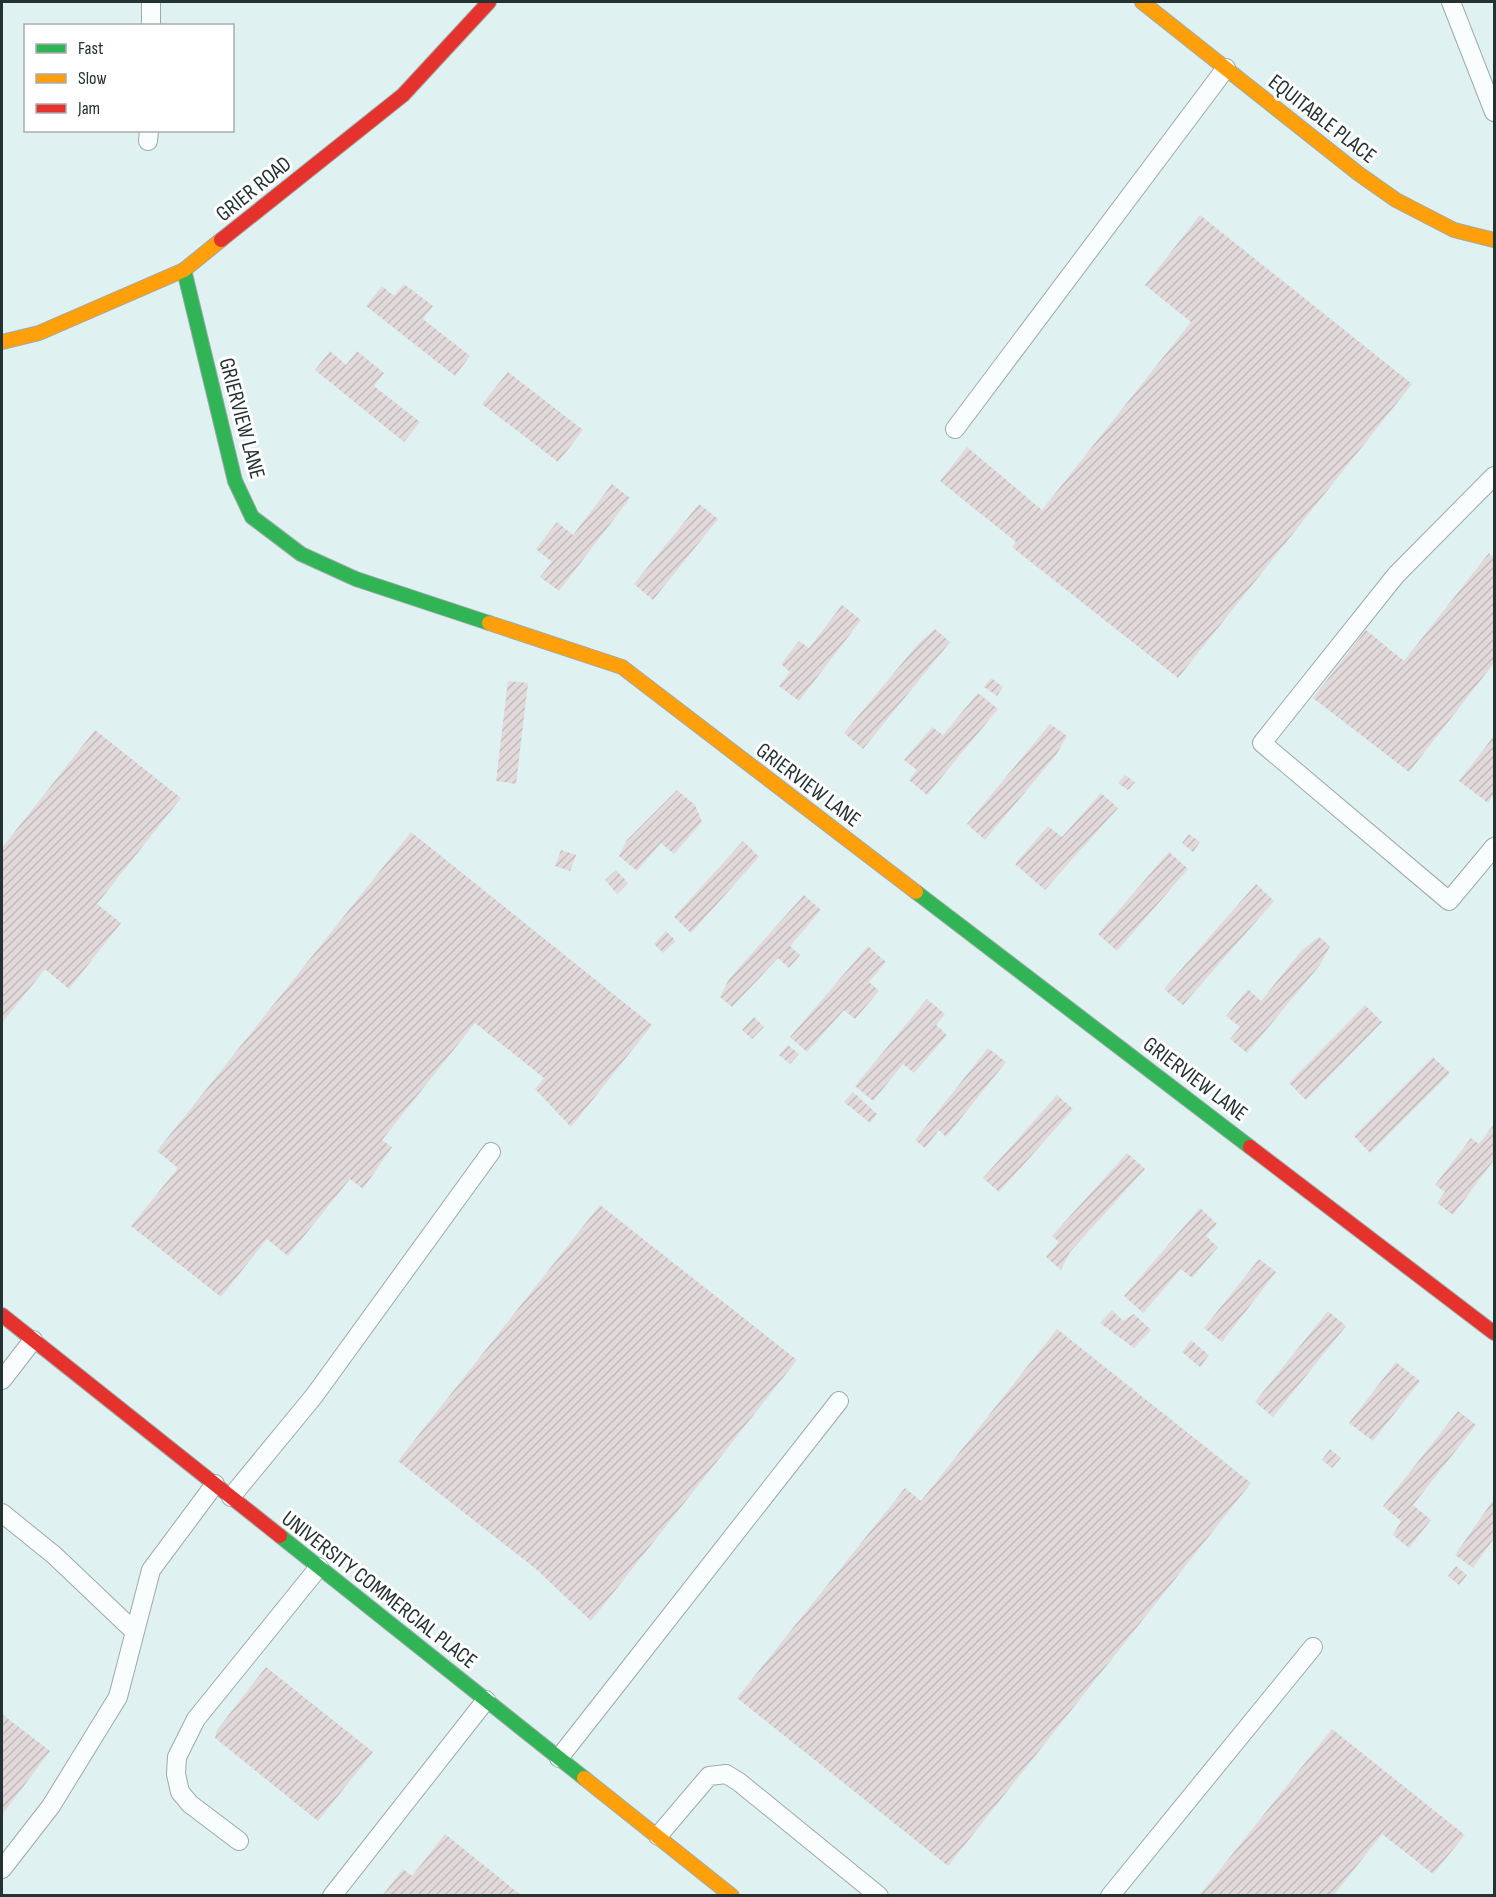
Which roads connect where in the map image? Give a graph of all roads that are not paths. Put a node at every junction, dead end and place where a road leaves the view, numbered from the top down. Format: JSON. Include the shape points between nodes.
{"nodes":[{"id":1,"x":151,"y":2,"type":"edge"},
{"id":2,"x":489,"y":2,"type":"edge"},
{"id":3,"x":1142,"y":2,"type":"edge"},
{"id":4,"x":1451,"y":2,"type":"edge"},
{"id":5,"x":151,"y":24,"type":"edge"},
{"id":6,"x":1226,"y":68,"type":"junction"},
{"id":7,"x":1494,"y":112,"type":"edge"},
{"id":8,"x":1494,"y":240,"type":"edge"},
{"id":9,"x":184,"y":270,"type":"junction"},
{"id":10,"x":2,"y":342,"type":"edge"},
{"id":11,"x":955,"y":429,"type":"dead end"},
{"id":12,"x":1494,"y":476,"type":"edge"},
{"id":13,"x":1494,"y":847,"type":"edge"},
{"id":14,"x":491,"y":1152,"type":"dead end"},
{"id":15,"x":2,"y":1315,"type":"edge"},
{"id":16,"x":1494,"y":1333,"type":"edge"},
{"id":17,"x":33,"y":1340,"type":"junction"},
{"id":18,"x":2,"y":1380,"type":"edge"},
{"id":19,"x":839,"y":1401,"type":"dead end"},
{"id":20,"x":215,"y":1484,"type":"junction"},
{"id":21,"x":231,"y":1497,"type":"junction"},
{"id":22,"x":2,"y":1513,"type":"edge"},
{"id":23,"x":319,"y":1567,"type":"junction"},
{"id":24,"x":135,"y":1632,"type":"junction"},
{"id":25,"x":1313,"y":1647,"type":"dead end"},
{"id":26,"x":486,"y":1700,"type":"junction"},
{"id":27,"x":559,"y":1758,"type":"junction"},
{"id":28,"x":658,"y":1836,"type":"junction"},
{"id":29,"x":239,"y":1841,"type":"dead end"},
{"id":30,"x":2,"y":1869,"type":"edge"},
{"id":31,"x":332,"y":1896,"type":"edge"},
{"id":32,"x":732,"y":1896,"type":"edge"},
{"id":33,"x":879,"y":1896,"type":"edge"},
{"id":34,"x":1110,"y":1896,"type":"edge"}],
"edges":[{"from":1,"to":5,"type":"lane"},
{"from":2,"to":9,"type":"street","name":"GRIER ROAD","via":[[403,95]]},
{"from":3,"to":6,"type":"street","name":"EQUITABLE PLACE"},
{"from":4,"to":7,"type":"lane"},
{"from":6,"to":8,"type":"street","name":"EQUITABLE PLACE","via":[[1396,200],[1454,230]]},
{"from":6,"to":11,"type":"lane"},
{"from":9,"to":10,"type":"street","name":"GRIER ROAD","via":[[39,333]]},
{"from":9,"to":16,"type":"street","name":"GRIERVIEW LANE","via":[[235,481],[252,517],[301,554],[356,579],[622,667]]},
{"from":12,"to":13,"type":"lane","via":[[1396,575],[1262,744],[1449,901]]},
{"from":14,"to":21,"type":"lane","via":[[314,1396]]},
{"from":15,"to":17,"type":"street","name":"UNIVERSITY COMMERCIAL PLACE"},
{"from":17,"to":18,"type":"lane"},
{"from":17,"to":20,"type":"street","name":"UNIVERSITY COMMERCIAL PLACE"},
{"from":19,"to":27,"type":"lane"},
{"from":20,"to":21,"type":"street","name":"UNIVERSITY COMMERCIAL PLACE"},
{"from":20,"to":24,"type":"lane","via":[[151,1570]]},
{"from":21,"to":23,"type":"street","name":"UNIVERSITY COMMERCIAL PLACE"},
{"from":22,"to":24,"type":"lane","via":[[54,1555]]},
{"from":23,"to":26,"type":"street","name":"UNIVERSITY COMMERCIAL PLACE"},
{"from":23,"to":29,"type":"lane","via":[[196,1719],[177,1757],[180,1792]]},
{"from":24,"to":30,"type":"lane","via":[[117,1697],[51,1806]]},
{"from":25,"to":34,"type":"lane"},
{"from":26,"to":27,"type":"street","name":"UNIVERSITY COMMERCIAL PLACE"},
{"from":26,"to":31,"type":"lane"},
{"from":27,"to":28,"type":"street","name":"UNIVERSITY COMMERCIAL PLACE"},
{"from":28,"to":32,"type":"street","name":"UNIVERSITY COMMERCIAL PLACE"},
{"from":28,"to":33,"type":"lane","via":[[709,1776],[726,1774]]}]}
